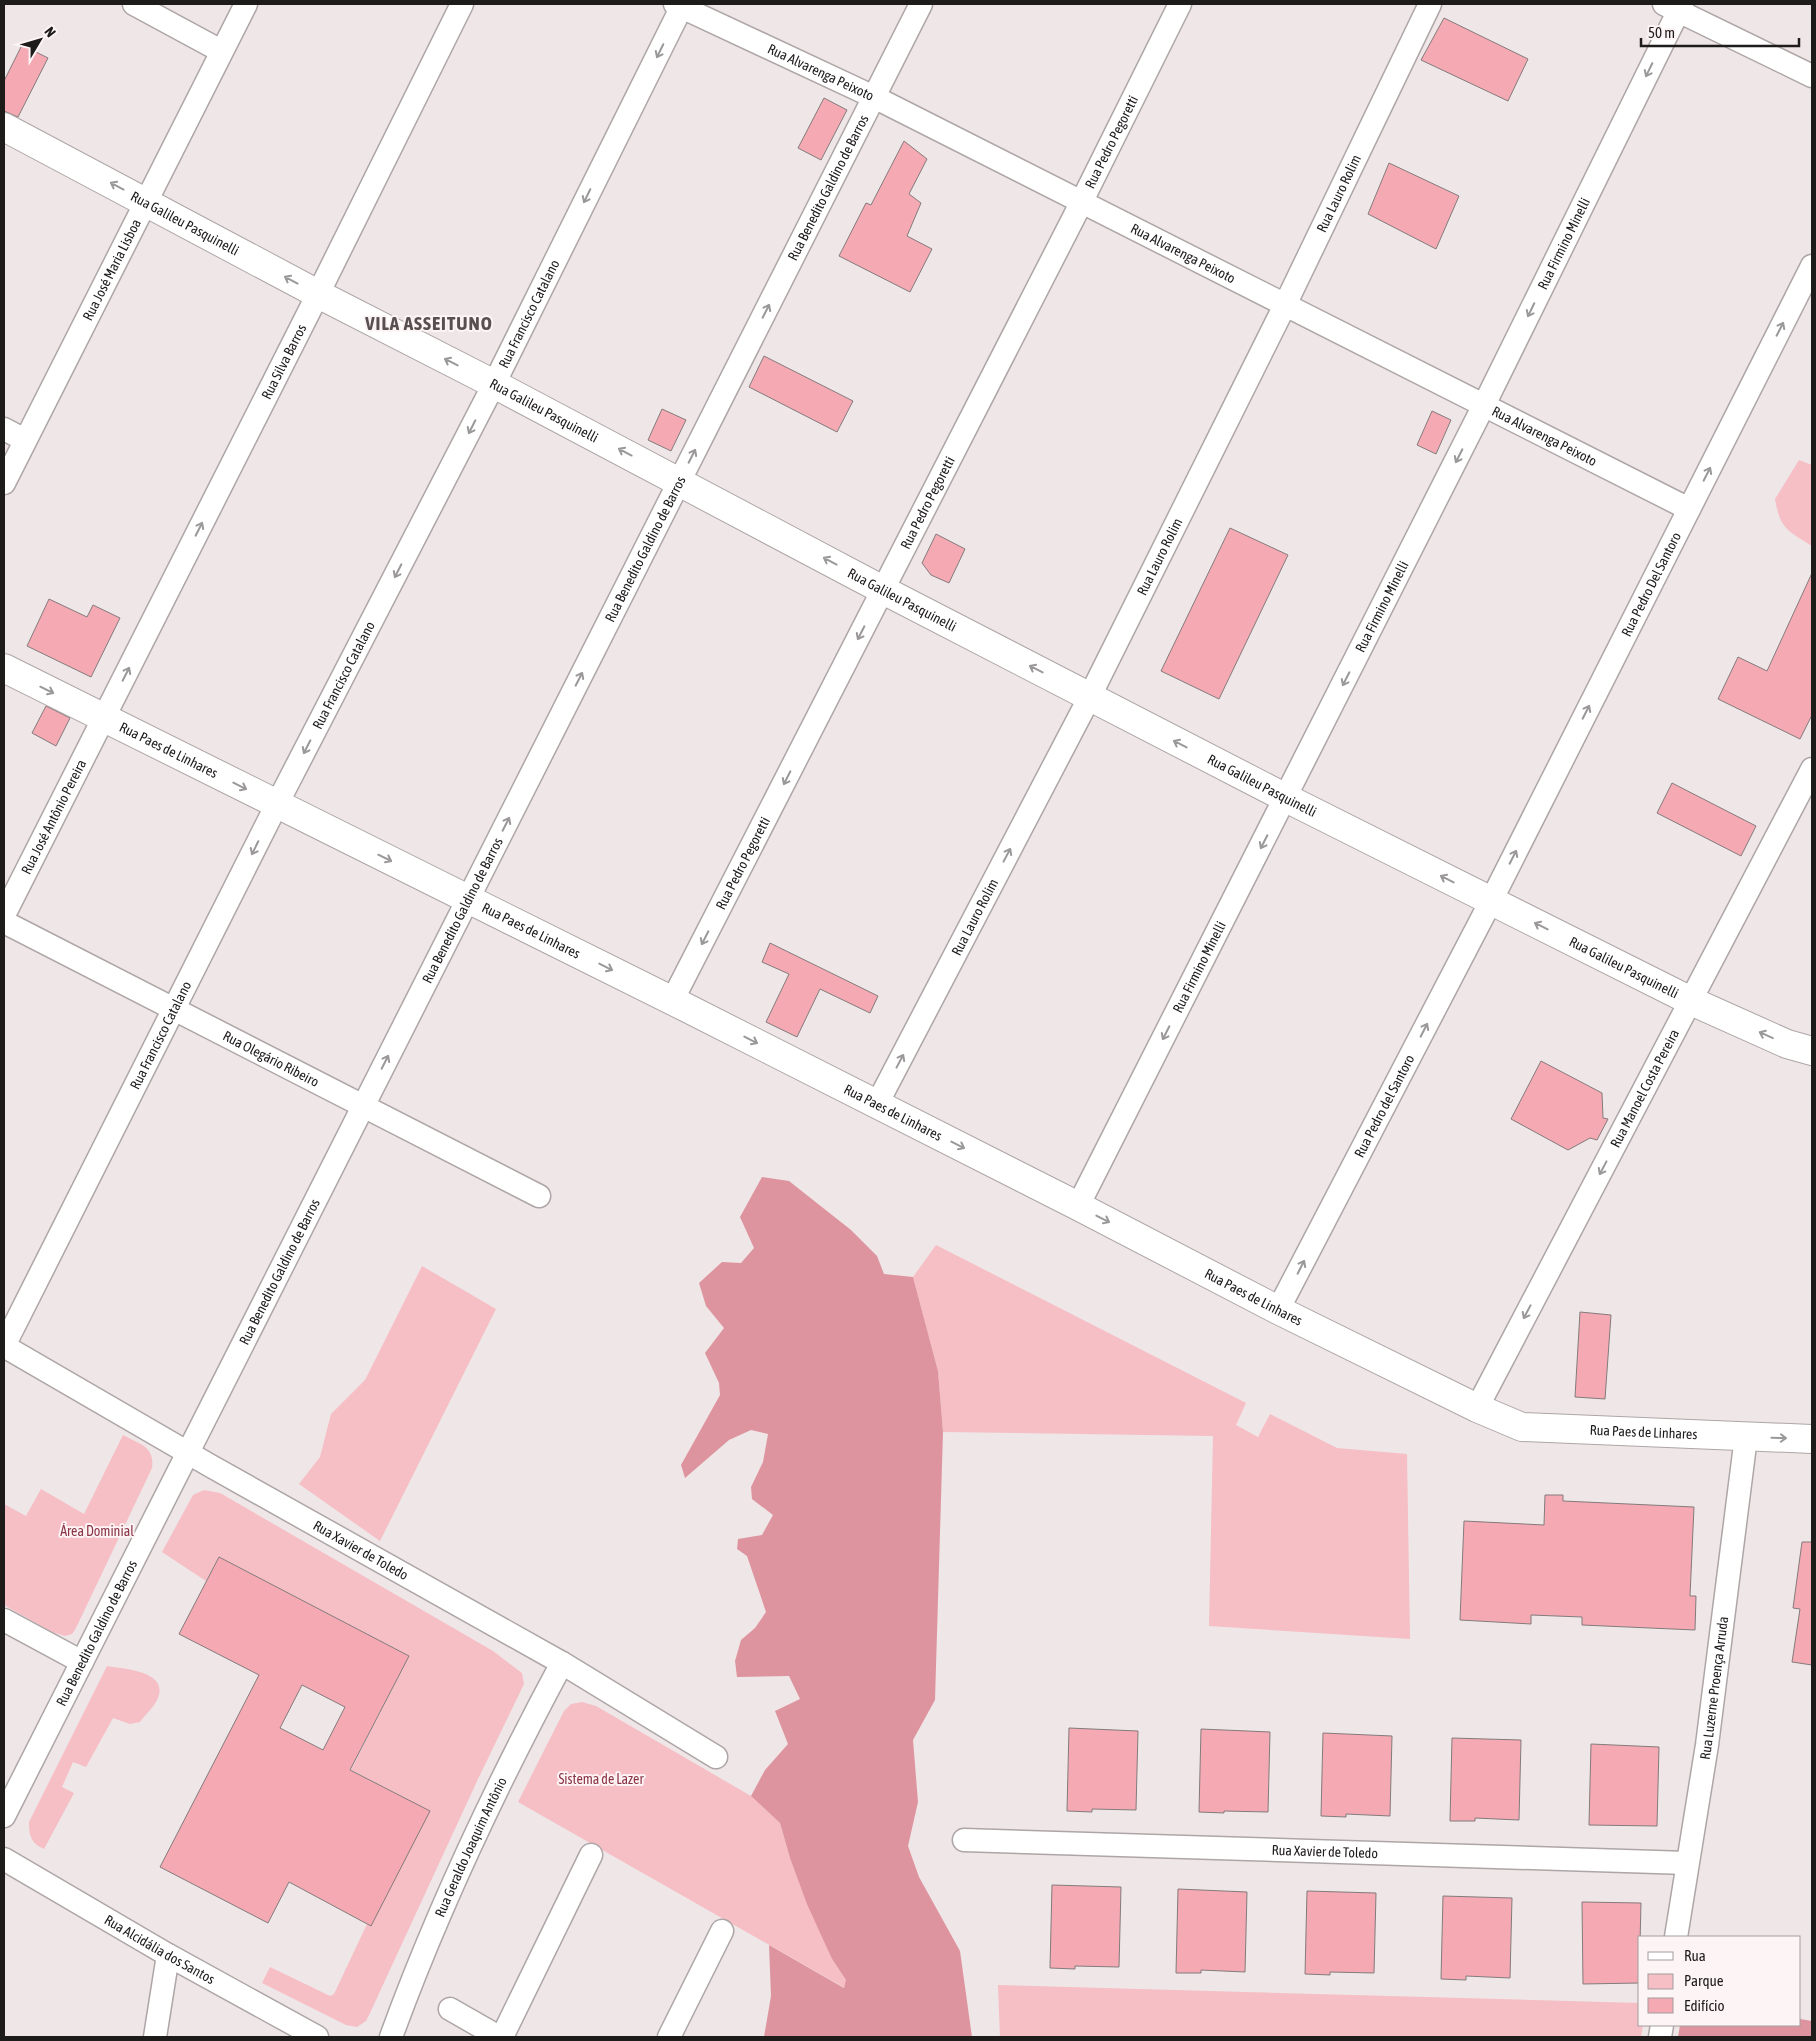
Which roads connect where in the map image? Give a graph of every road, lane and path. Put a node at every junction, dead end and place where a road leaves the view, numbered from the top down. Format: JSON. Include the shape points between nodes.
{"nodes":[{"id":1,"x":134,"y":4,"type":"edge"},
{"id":2,"x":246,"y":4,"type":"edge"},
{"id":3,"x":462,"y":4,"type":"edge"},
{"id":4,"x":921,"y":4,"type":"edge"},
{"id":5,"x":1180,"y":4,"type":"edge"},
{"id":6,"x":1430,"y":4,"type":"edge"},
{"id":7,"x":680,"y":5,"type":"edge"},
{"id":8,"x":1675,"y":6,"type":"edge"},
{"id":9,"x":221,"y":51,"type":"junction"},
{"id":10,"x":1812,"y":76,"type":"edge"},
{"id":11,"x":874,"y":97,"type":"junction"},
{"id":12,"x":4,"y":127,"type":"edge"},
{"id":13,"x":145,"y":201,"type":"junction"},
{"id":14,"x":1081,"y":202,"type":"junction"},
{"id":15,"x":1812,"y":266,"type":"edge"},
{"id":16,"x":318,"y":294,"type":"junction"},
{"id":17,"x":1285,"y":305,"type":"junction"},
{"id":18,"x":494,"y":384,"type":"junction"},
{"id":19,"x":1484,"y":405,"type":"junction"},
{"id":20,"x":4,"y":429,"type":"edge"},
{"id":21,"x":25,"y":440,"type":"junction"},
{"id":22,"x":680,"y":481,"type":"junction"},
{"id":23,"x":4,"y":483,"type":"edge"},
{"id":24,"x":1689,"y":509,"type":"junction"},
{"id":25,"x":883,"y":590,"type":"junction"},
{"id":26,"x":4,"y":668,"type":"edge"},
{"id":27,"x":1089,"y":697,"type":"junction"},
{"id":28,"x":104,"y":718,"type":"junction"},
{"id":29,"x":1812,"y":769,"type":"edge"},
{"id":30,"x":1286,"y":798,"type":"junction"},
{"id":31,"x":277,"y":804,"type":"junction"},
{"id":32,"x":468,"y":898,"type":"junction"},
{"id":33,"x":1490,"y":901,"type":"junction"},
{"id":34,"x":4,"y":915,"type":"edge"},
{"id":35,"x":4,"y":922,"type":"edge"},
{"id":36,"x":672,"y":1001,"type":"junction"},
{"id":37,"x":1691,"y":1001,"type":"junction"},
{"id":38,"x":175,"y":1009,"type":"junction"},
{"id":39,"x":1812,"y":1051,"type":"edge"},
{"id":40,"x":877,"y":1104,"type":"junction"},
{"id":41,"x":363,"y":1106,"type":"junction"},
{"id":42,"x":539,"y":1196,"type":"dead end"},
{"id":43,"x":1078,"y":1206,"type":"junction"},
{"id":44,"x":1278,"y":1310,"type":"junction"},
{"id":45,"x":4,"y":1346,"type":"edge"},
{"id":46,"x":1477,"y":1408,"type":"junction"},
{"id":47,"x":1746,"y":1437,"type":"junction"},
{"id":48,"x":1812,"y":1439,"type":"edge"},
{"id":49,"x":188,"y":1452,"type":"junction"},
{"id":50,"x":4,"y":1620,"type":"edge"},
{"id":51,"x":82,"y":1662,"type":"junction"},
{"id":52,"x":562,"y":1663,"type":"junction"},
{"id":53,"x":716,"y":1757,"type":"dead end"},
{"id":54,"x":4,"y":1816,"type":"edge"},
{"id":55,"x":964,"y":1840,"type":"dead end"},
{"id":56,"x":591,"y":1855,"type":"dead end"},
{"id":57,"x":4,"y":1859,"type":"edge"},
{"id":58,"x":1687,"y":1863,"type":"junction"},
{"id":59,"x":722,"y":1931,"type":"dead end"},
{"id":60,"x":1676,"y":1936,"type":"edge"},
{"id":61,"x":168,"y":1955,"type":"junction"},
{"id":62,"x":450,"y":2009,"type":"dead end"},
{"id":63,"x":155,"y":2037,"type":"edge"},
{"id":64,"x":317,"y":2037,"type":"edge"},
{"id":65,"x":391,"y":2037,"type":"edge"},
{"id":66,"x":501,"y":2037,"type":"edge"},
{"id":67,"x":669,"y":2037,"type":"edge"}],
"edges":[{"from":1,"to":9,"type":"street"},
{"from":2,"to":9,"type":"street","name":"Rua José Maria Lisboa"},
{"from":3,"to":16,"type":"street","name":"Rua Silva Barros"},
{"from":4,"to":11,"type":"street","name":"Rua Benedito Galdino de Barros"},
{"from":5,"to":14,"type":"street","name":"Rua Pedro Pegoretti"},
{"from":6,"to":17,"type":"street","name":"Rua Lauro Rolim"},
{"from":7,"to":11,"type":"street","name":"Rua Alvarenga Peixoto"},
{"from":7,"to":18,"type":"street","name":"Rua Francisco Catalano","one_way":true},
{"from":8,"to":10,"type":"street"},
{"from":8,"to":19,"type":"street","name":"Rua Firmino Minelli","one_way":true},
{"from":9,"to":13,"type":"street","name":"Rua José Maria Lisboa"},
{"from":11,"to":14,"type":"street","name":"Rua Alvarenga Peixoto"},
{"from":22,"to":11,"type":"street","name":"Rua Benedito Galdino de Barros","one_way":true},
{"from":13,"to":12,"type":"street","name":"Rua Galileu Pasquinelli","one_way":true},
{"from":16,"to":13,"type":"street","name":"Rua Galileu Pasquinelli","one_way":true},
{"from":13,"to":21,"type":"street","name":"Rua José Maria Lisboa"},
{"from":14,"to":17,"type":"street","name":"Rua Alvarenga Peixoto"},
{"from":14,"to":25,"type":"street","name":"Rua Pedro Pegoretti"},
{"from":24,"to":15,"type":"street","name":"Rua Pedro Del Santoro","one_way":true},
{"from":18,"to":16,"type":"street","name":"Rua Galileu Pasquinelli","one_way":true},
{"from":28,"to":16,"type":"street","name":"Rua Silva Barros","one_way":true},
{"from":17,"to":19,"type":"street","name":"Rua Alvarenga Peixoto"},
{"from":17,"to":27,"type":"street","name":"Rua Lauro Rolim"},
{"from":22,"to":18,"type":"street","name":"Rua Galileu Pasquinelli","one_way":true},
{"from":18,"to":31,"type":"street","name":"Rua Francisco Catalano","one_way":true},
{"from":19,"to":24,"type":"street","name":"Rua Alvarenga Peixoto"},
{"from":19,"to":30,"type":"street","name":"Rua Firmino Minelli","one_way":true},
{"from":20,"to":21,"type":"street"},
{"from":21,"to":23,"type":"street","name":"Rua José Maria Lisboa"},
{"from":25,"to":22,"type":"street","name":"Rua Galileu Pasquinelli","one_way":true},
{"from":32,"to":22,"type":"street","name":"Rua Benedito Galdino de Barros","one_way":true},
{"from":33,"to":24,"type":"street","name":"Rua Pedro Del Santoro","one_way":true},
{"from":27,"to":25,"type":"street","name":"Rua Galileu Pasquinelli","one_way":true},
{"from":25,"to":36,"type":"street","name":"Rua Pedro Pegoretti","one_way":true},
{"from":26,"to":28,"type":"street","name":"Rua Paes de Linhares","one_way":true},
{"from":30,"to":27,"type":"street","name":"Rua Galileu Pasquinelli","one_way":true},
{"from":40,"to":27,"type":"street","name":"Rua Lauro Rolim","one_way":true},
{"from":28,"to":31,"type":"street","name":"Rua Paes de Linhares","one_way":true},
{"from":28,"to":34,"type":"street","name":"Rua José Antônio Pereira"},
{"from":29,"to":37,"type":"street","name":"Rua Manoel Costa Pereira"},
{"from":33,"to":30,"type":"street","name":"Rua Galileu Pasquinelli","one_way":true},
{"from":30,"to":43,"type":"street","name":"Rua Firmino Minelli","one_way":true},
{"from":31,"to":32,"type":"street","name":"Rua Paes de Linhares","one_way":true},
{"from":31,"to":38,"type":"street","name":"Rua Francisco Catalano","one_way":true},
{"from":32,"to":36,"type":"street","name":"Rua Paes de Linhares","one_way":true},
{"from":41,"to":32,"type":"street","name":"Rua Benedito Galdino de Barros","one_way":true},
{"from":37,"to":33,"type":"street","name":"Rua Galileu Pasquinelli","one_way":true},
{"from":44,"to":33,"type":"street","name":"Rua Pedro del Santoro","one_way":true},
{"from":35,"to":38,"type":"street","name":"Rua Olegário Ribeiro"},
{"from":36,"to":40,"type":"street","name":"Rua Paes de Linhares","one_way":true},
{"from":39,"to":37,"type":"street","name":"Rua Galileu Pasquinelli","one_way":true,"via":[[1787,1044]]},
{"from":37,"to":46,"type":"street","name":"Rua Manoel Costa Pereira","one_way":true},
{"from":38,"to":41,"type":"street","name":"Rua Olegário Ribeiro"},
{"from":38,"to":45,"type":"street","name":"Rua Francisco Catalano"},
{"from":40,"to":43,"type":"street","name":"Rua Paes de Linhares","one_way":true},
{"from":41,"to":42,"type":"street","name":"Rua Olegário Ribeiro"},
{"from":41,"to":49,"type":"street","name":"Rua Benedito Galdino de Barros"},
{"from":43,"to":44,"type":"street","name":"Rua Paes de Linhares","one_way":true},
{"from":44,"to":46,"type":"street","name":"Rua Paes de Linhares"},
{"from":45,"to":49,"type":"street","name":"Rua Xavier de Toledo"},
{"from":46,"to":47,"type":"street","name":"Rua Paes de Linhares","via":[[1522,1427]]},
{"from":47,"to":48,"type":"street","name":"Rua Paes de Linhares","one_way":true},
{"from":47,"to":58,"type":"street","name":"Rua Luzerne Proença Arruda","via":[[1715,1747]]},
{"from":49,"to":51,"type":"street","name":"Rua Benedito Galdino de Barros"},
{"from":49,"to":52,"type":"street","name":"Rua Xavier de Toledo"},
{"from":50,"to":51,"type":"street"},
{"from":51,"to":54,"type":"street","name":"Rua Benedito Galdino de Barros"},
{"from":52,"to":53,"type":"street","name":"Rua Xavier de Toledo"},
{"from":52,"to":65,"type":"street","name":"Rua Geraldo Joaquim Antônio","via":[[518,1745],[418,1963]]},
{"from":55,"to":58,"type":"street","name":"Rua Xavier de Toledo"},
{"from":56,"to":66,"type":"street"},
{"from":57,"to":61,"type":"street","name":"Rua Alcidália dos Santos"},
{"from":58,"to":60,"type":"street","name":"Rua Luzerne Proença Arruda","via":[[1691,1905]]},
{"from":59,"to":67,"type":"street"},
{"from":61,"to":63,"type":"street"},
{"from":61,"to":64,"type":"street","name":"Rua Alcidália dos Santos"},
{"from":62,"to":66,"type":"street"}]}
